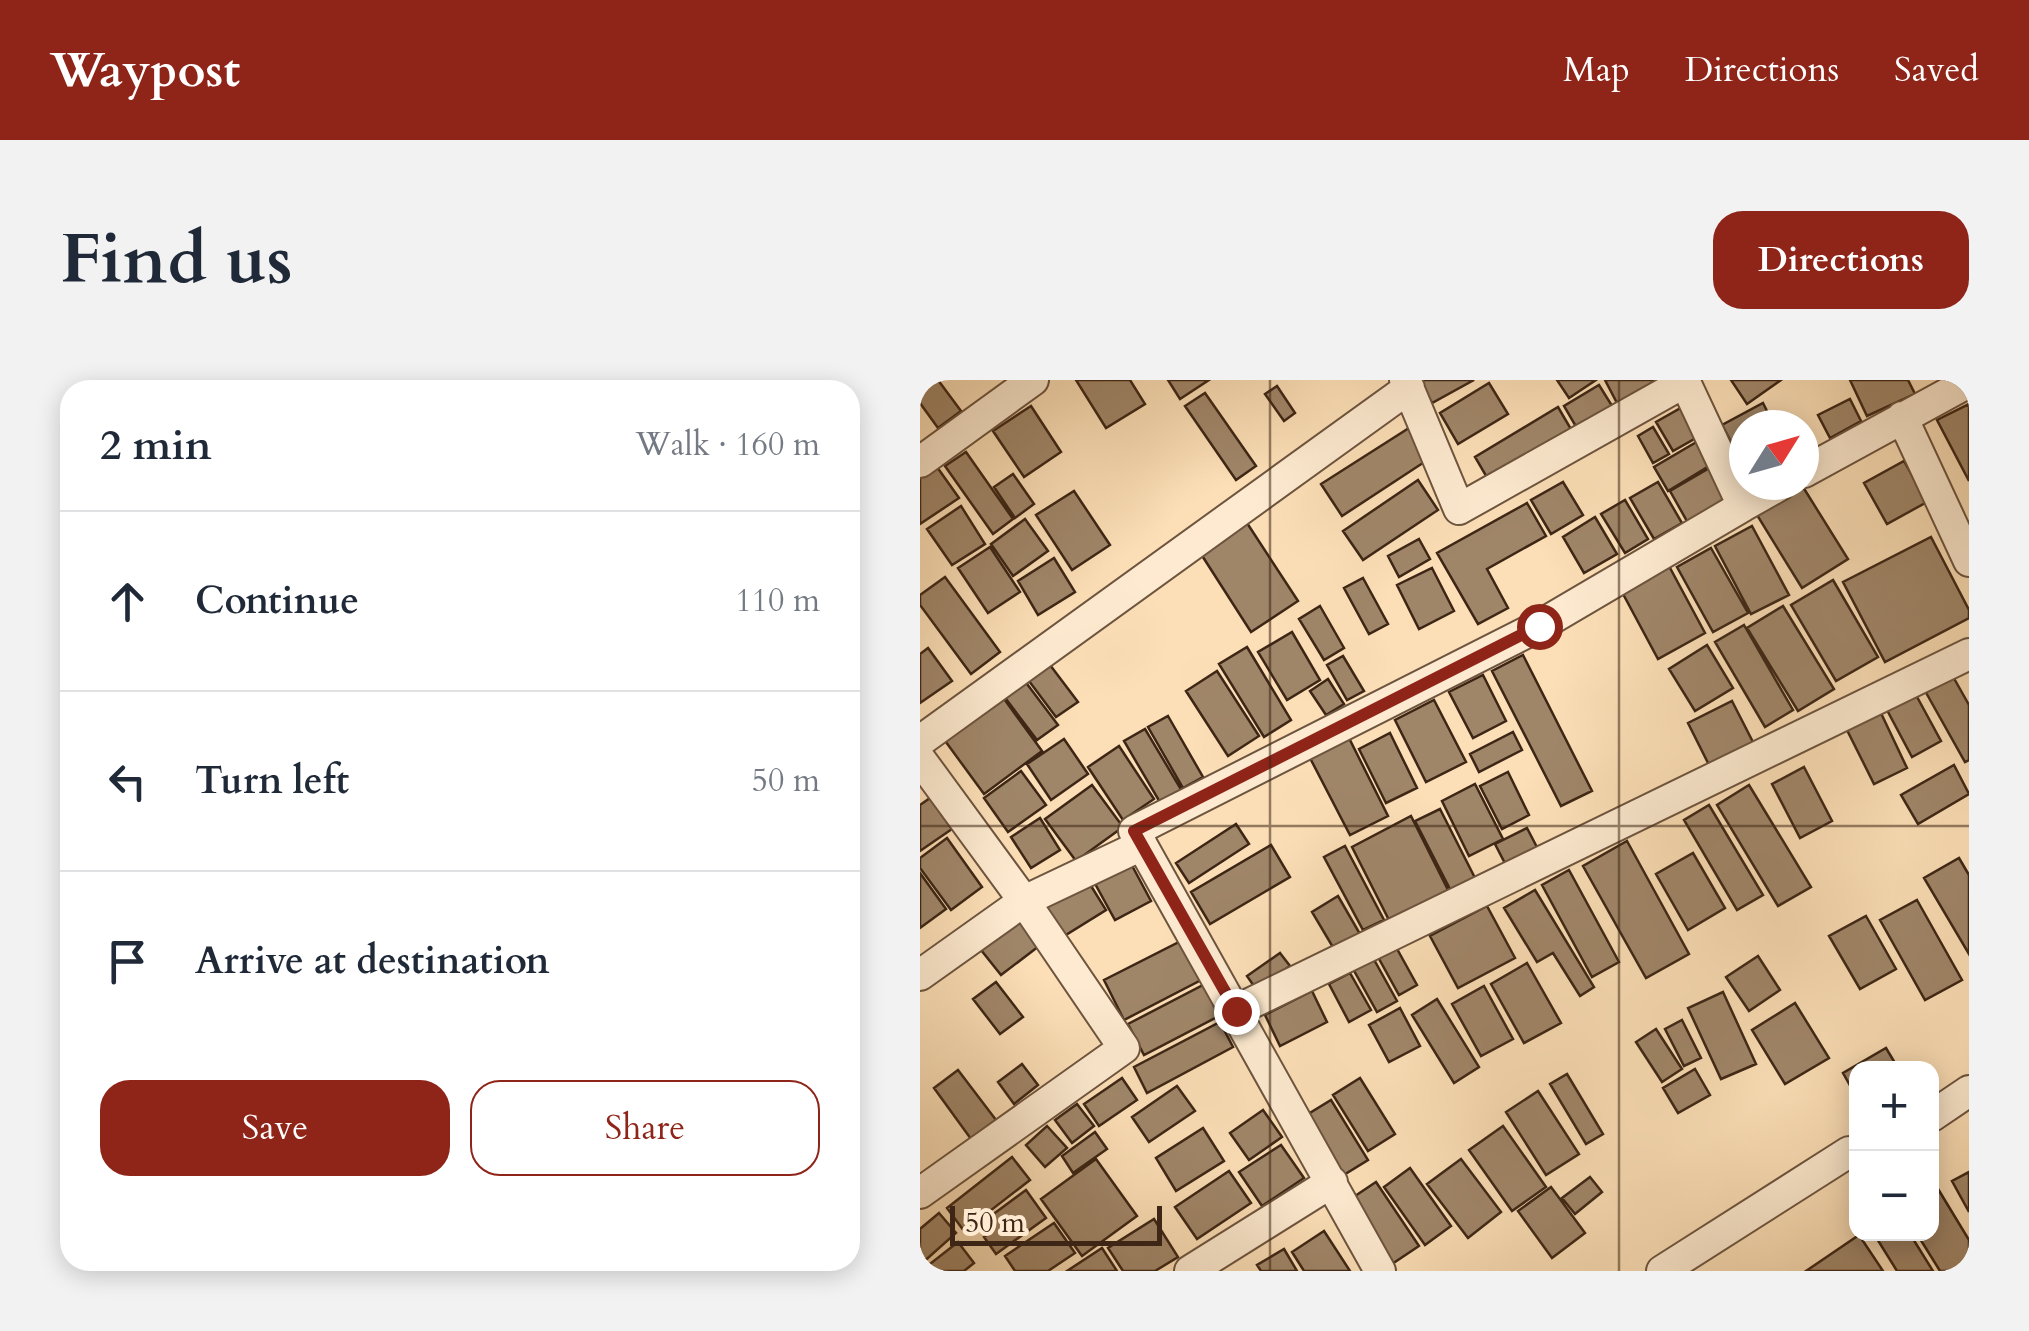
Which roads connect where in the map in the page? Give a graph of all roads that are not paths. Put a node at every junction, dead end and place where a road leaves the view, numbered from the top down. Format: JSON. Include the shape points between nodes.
{"nodes":[{"id":1,"x":1032,"y":380,"type":"edge"},
{"id":2,"x":1684,"y":381,"type":"edge"},
{"id":3,"x":1969,"y":382,"type":"edge"},
{"id":4,"x":1407,"y":384,"type":"edge"},
{"id":5,"x":1912,"y":402,"type":"edge"},
{"id":6,"x":925,"y":448,"type":"edge"},
{"id":7,"x":1819,"y":462,"type":"edge"},
{"id":8,"x":1753,"y":500,"type":"edge"},
{"id":9,"x":1742,"y":506,"type":"junction"},
{"id":10,"x":1969,"y":561,"type":"edge"},
{"id":11,"x":1969,"y":654,"type":"edge"},
{"id":12,"x":920,"y":741,"type":"edge"},
{"id":13,"x":920,"y":759,"type":"edge"},
{"id":14,"x":1142,"y":845,"type":"junction"},
{"id":15,"x":1024,"y":900,"type":"junction"},
{"id":16,"x":920,"y":975,"type":"edge"},
{"id":17,"x":1236,"y":1011,"type":"junction"},
{"id":18,"x":1969,"y":1091,"type":"edge"},
{"id":19,"x":1939,"y":1111,"type":"edge"},
{"id":20,"x":1849,"y":1152,"type":"edge"},
{"id":21,"x":1332,"y":1182,"type":"junction"},
{"id":22,"x":920,"y":1193,"type":"edge"},
{"id":23,"x":1190,"y":1271,"type":"edge"},
{"id":24,"x":1380,"y":1271,"type":"edge"},
{"id":25,"x":1662,"y":1271,"type":"edge"}],
"edges":[{"from":1,"to":6,"type":"street"},
{"from":2,"to":4,"type":"street","via":[[1460,509]]},
{"from":2,"to":9,"type":"street"},
{"from":3,"to":5,"type":"street"},
{"from":4,"to":12,"type":"street"},
{"from":5,"to":7,"type":"street"},
{"from":5,"to":10,"type":"street"},
{"from":8,"to":9,"type":"street"},
{"from":9,"to":14,"type":"street","via":[[1539,626],[1134,831]]},
{"from":11,"to":17,"type":"street"},
{"from":13,"to":15,"type":"street"},
{"from":14,"to":15,"type":"street"},
{"from":14,"to":17,"type":"street"},
{"from":15,"to":16,"type":"street"},
{"from":15,"to":22,"type":"street","via":[[1124,1048]]},
{"from":17,"to":21,"type":"street"},
{"from":18,"to":19,"type":"street"},
{"from":20,"to":25,"type":"street"},
{"from":21,"to":23,"type":"street"},
{"from":21,"to":24,"type":"street"}]}
